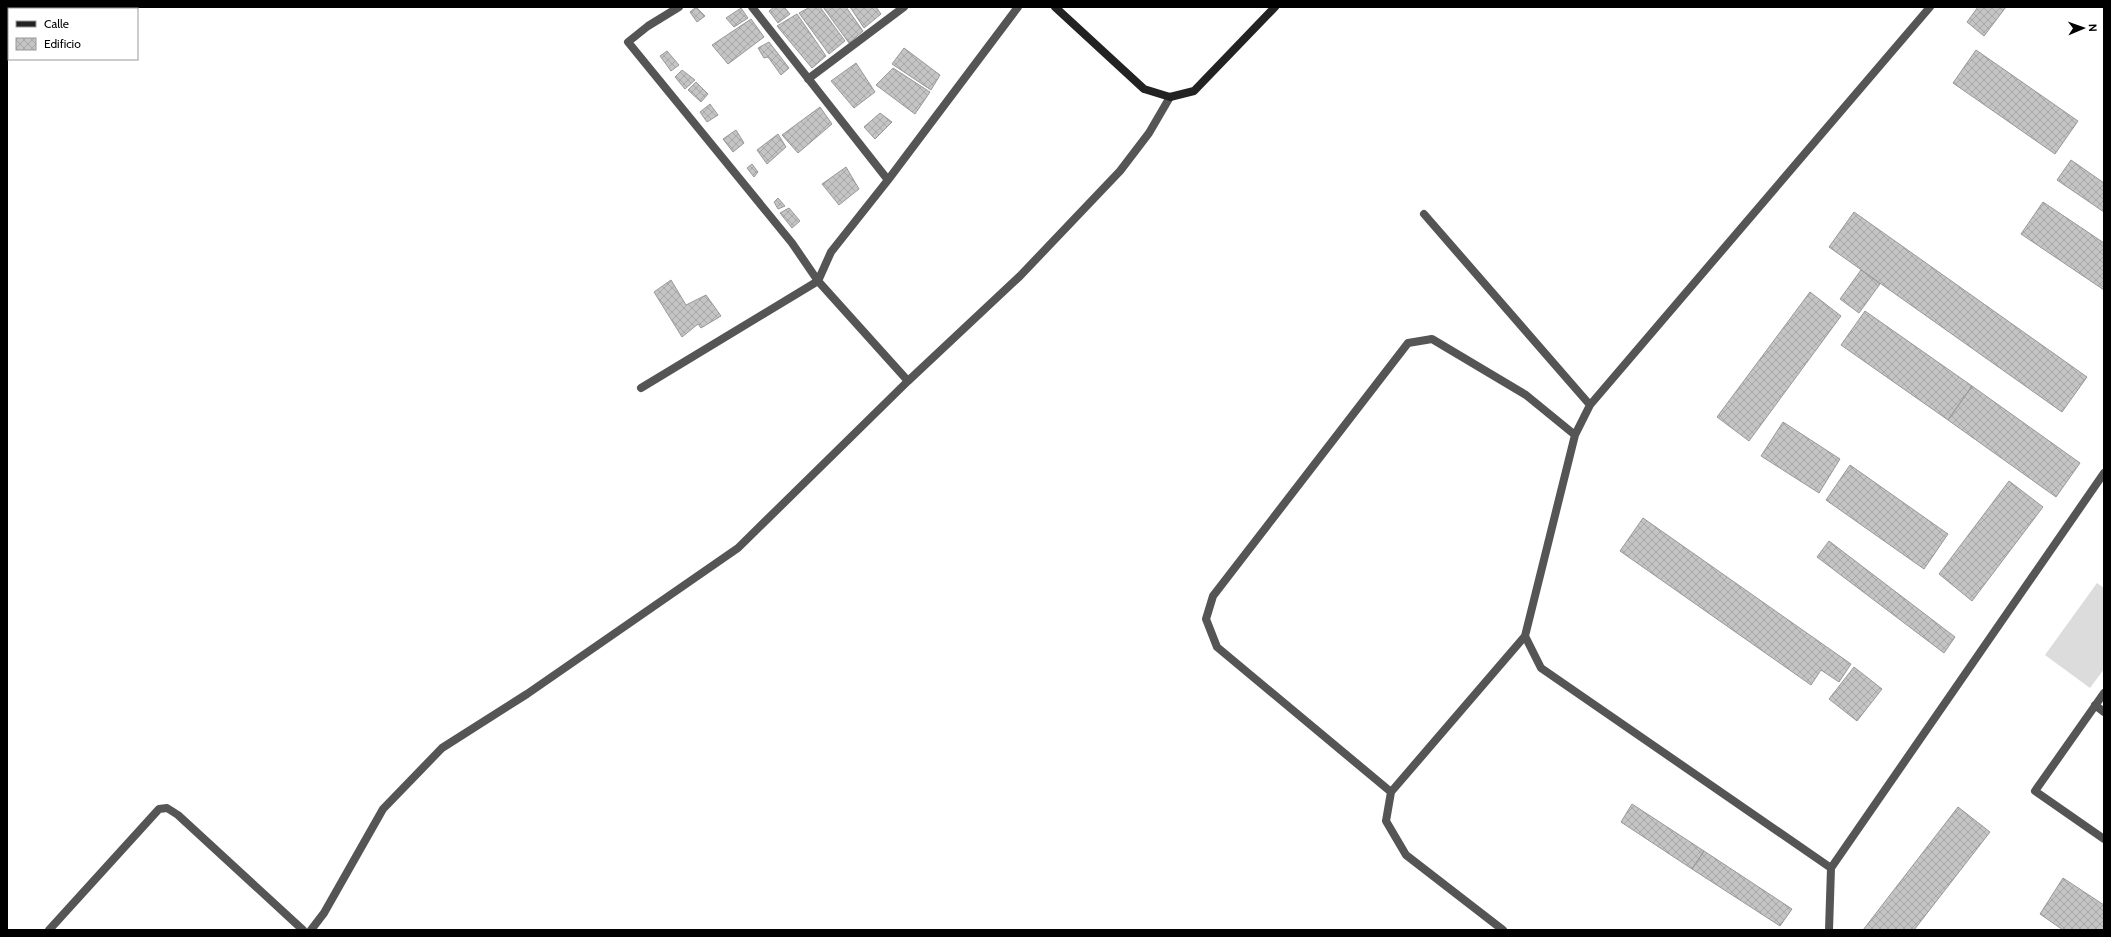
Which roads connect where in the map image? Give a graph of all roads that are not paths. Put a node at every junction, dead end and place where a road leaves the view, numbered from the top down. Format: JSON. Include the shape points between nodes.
{"nodes":[{"id":1,"x":679,"y":7,"type":"edge"},
{"id":2,"x":752,"y":7,"type":"edge"},
{"id":3,"x":904,"y":7,"type":"edge"},
{"id":4,"x":1018,"y":7,"type":"edge"},
{"id":5,"x":1055,"y":7,"type":"edge"},
{"id":6,"x":1275,"y":7,"type":"edge"},
{"id":7,"x":1930,"y":7,"type":"edge"},
{"id":8,"x":808,"y":79,"type":"junction"},
{"id":9,"x":1170,"y":97,"type":"junction"},
{"id":10,"x":888,"y":180,"type":"junction"},
{"id":11,"x":1424,"y":214,"type":"dead end"},
{"id":12,"x":818,"y":281,"type":"junction"},
{"id":13,"x":908,"y":381,"type":"junction"},
{"id":14,"x":641,"y":388,"type":"dead end"},
{"id":15,"x":1590,"y":405,"type":"junction"},
{"id":16,"x":1576,"y":435,"type":"junction"},
{"id":17,"x":2104,"y":473,"type":"edge"},
{"id":18,"x":1524,"y":636,"type":"junction"},
{"id":19,"x":2104,"y":693,"type":"edge"},
{"id":20,"x":2094,"y":705,"type":"junction"},
{"id":21,"x":2104,"y":712,"type":"edge"},
{"id":22,"x":1391,"y":792,"type":"junction"},
{"id":23,"x":2104,"y":839,"type":"edge"},
{"id":24,"x":1831,"y":868,"type":"junction"},
{"id":25,"x":49,"y":930,"type":"edge"},
{"id":26,"x":304,"y":930,"type":"edge"},
{"id":27,"x":312,"y":930,"type":"edge"},
{"id":28,"x":1502,"y":930,"type":"edge"},
{"id":29,"x":1829,"y":930,"type":"edge"}],
"edges":[{"from":1,"to":12,"type":"street","via":[[628,42],[792,244]]},
{"from":2,"to":8,"type":"street"},
{"from":3,"to":8,"type":"street"},
{"from":4,"to":10,"type":"street"},
{"from":5,"to":9,"type":"main road","via":[[1144,89]]},
{"from":6,"to":9,"type":"main road","via":[[1194,91]]},
{"from":7,"to":15,"type":"street"},
{"from":8,"to":10,"type":"street"},
{"from":9,"to":13,"type":"street","via":[[1149,133],[1120,171],[1020,276]]},
{"from":10,"to":12,"type":"street","via":[[831,252]]},
{"from":11,"to":15,"type":"street"},
{"from":12,"to":13,"type":"street"},
{"from":12,"to":14,"type":"street"},
{"from":13,"to":27,"type":"street","via":[[738,548],[527,694],[442,748],[383,809]]},
{"from":15,"to":16,"type":"street"},
{"from":16,"to":18,"type":"street"},
{"from":16,"to":22,"type":"street","via":[[1526,395],[1432,339],[1408,343],[1213,596],[1206,619],[1217,647]]},
{"from":17,"to":24,"type":"street"},
{"from":18,"to":22,"type":"street"},
{"from":18,"to":24,"type":"street","via":[[1541,668]]},
{"from":19,"to":20,"type":"street"},
{"from":20,"to":21,"type":"street"},
{"from":20,"to":23,"type":"street","via":[[2035,791]]},
{"from":22,"to":28,"type":"street","via":[[1386,821],[1406,855]]},
{"from":24,"to":29,"type":"street"},
{"from":25,"to":26,"type":"street","via":[[159,809],[167,808],[178,815]]}]}
